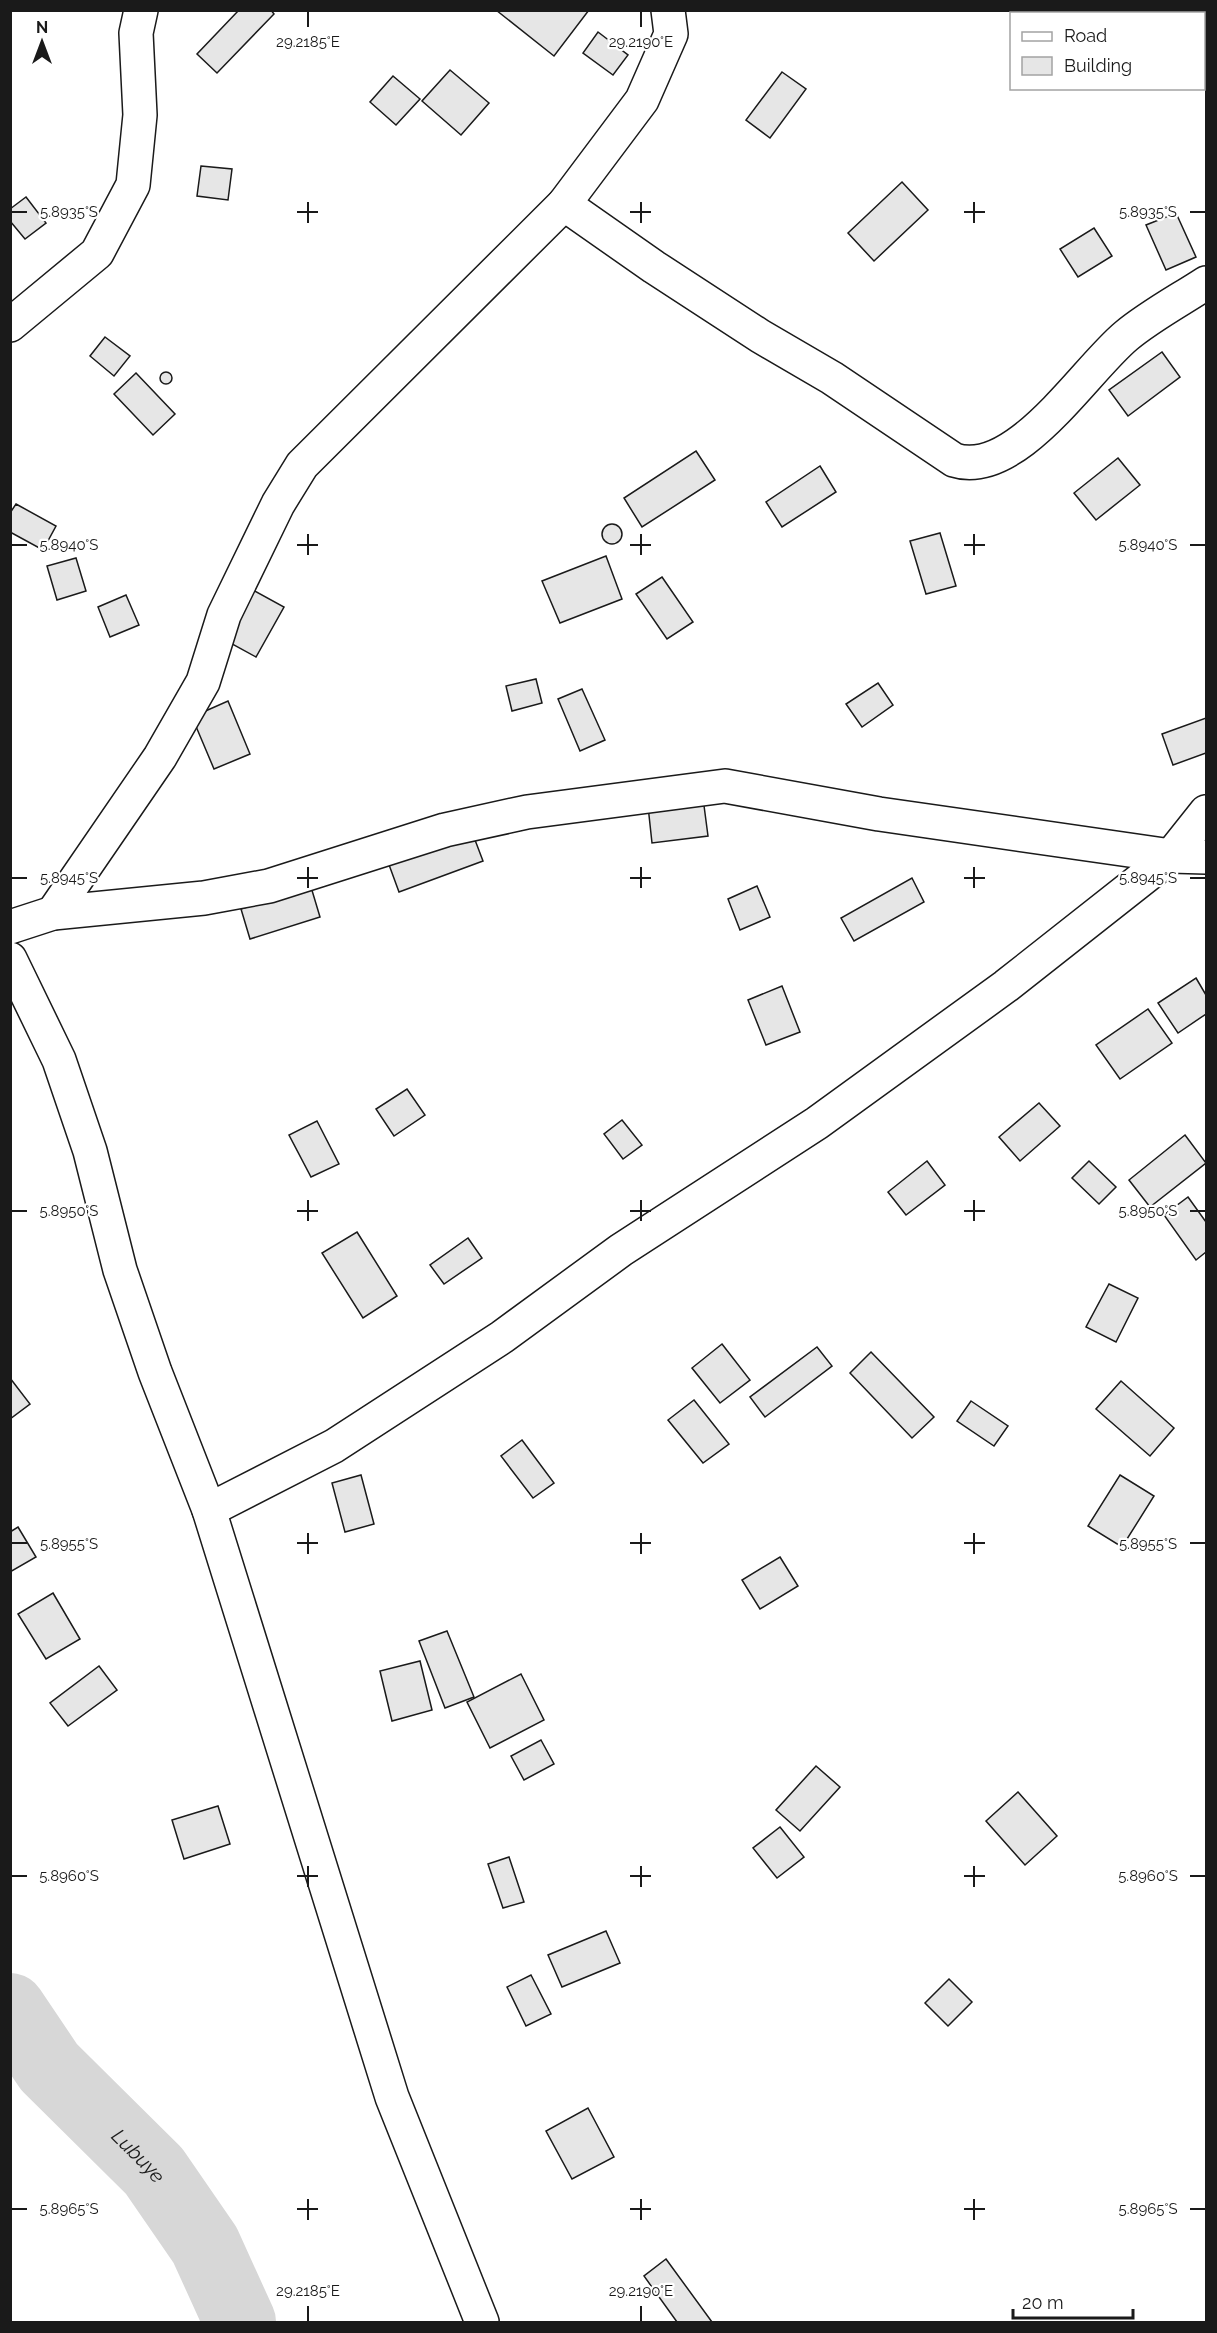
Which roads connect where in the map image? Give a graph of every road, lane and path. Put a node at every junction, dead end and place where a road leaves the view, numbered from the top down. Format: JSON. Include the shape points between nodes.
{"nodes":[{"id":1,"x":141,"y":10,"type":"edge"},
{"id":2,"x":668,"y":10,"type":"edge"},
{"id":3,"x":564,"y":204,"type":"junction"},
{"id":4,"x":1206,"y":283,"type":"edge"},
{"id":5,"x":10,"y":326,"type":"edge"},
{"id":6,"x":1206,"y":813,"type":"edge"},
{"id":7,"x":1171,"y":856,"type":"junction"},
{"id":8,"x":1206,"y":857,"type":"edge"},
{"id":9,"x":53,"y":913,"type":"junction"},
{"id":10,"x":10,"y":927,"type":"edge"},
{"id":11,"x":10,"y":959,"type":"edge"},
{"id":12,"x":209,"y":1510,"type":"junction"},
{"id":13,"x":482,"y":2322,"type":"edge"}],
"edges":[{"from":1,"to":5,"type":"street","via":[[136,33],[140,116],[133,185],[97,253]]},
{"from":2,"to":3,"type":"street","via":[[671,34],[642,99]]},
{"from":3,"to":4,"type":"street","via":[[664,274],[832,378],[954,460],[966,464],[990,460],[1038,430],[1126,336]]},
{"from":3,"to":9,"type":"street","via":[[302,465],[278,504],[224,615],[203,682],[160,757]]},
{"from":6,"to":7,"type":"street"},
{"from":7,"to":8,"type":"street"},
{"from":7,"to":9,"type":"street","via":[[879,814],[725,786],[527,812],[445,830],[269,886],[204,898]]},
{"from":7,"to":12,"type":"street","via":[[1006,986],[817,1123],[334,1446]]},
{"from":9,"to":10,"type":"street"},
{"from":11,"to":12,"type":"street","via":[[59,1060],[90,1151],[120,1270]]},
{"from":12,"to":13,"type":"street","via":[[392,2097]]}]}
